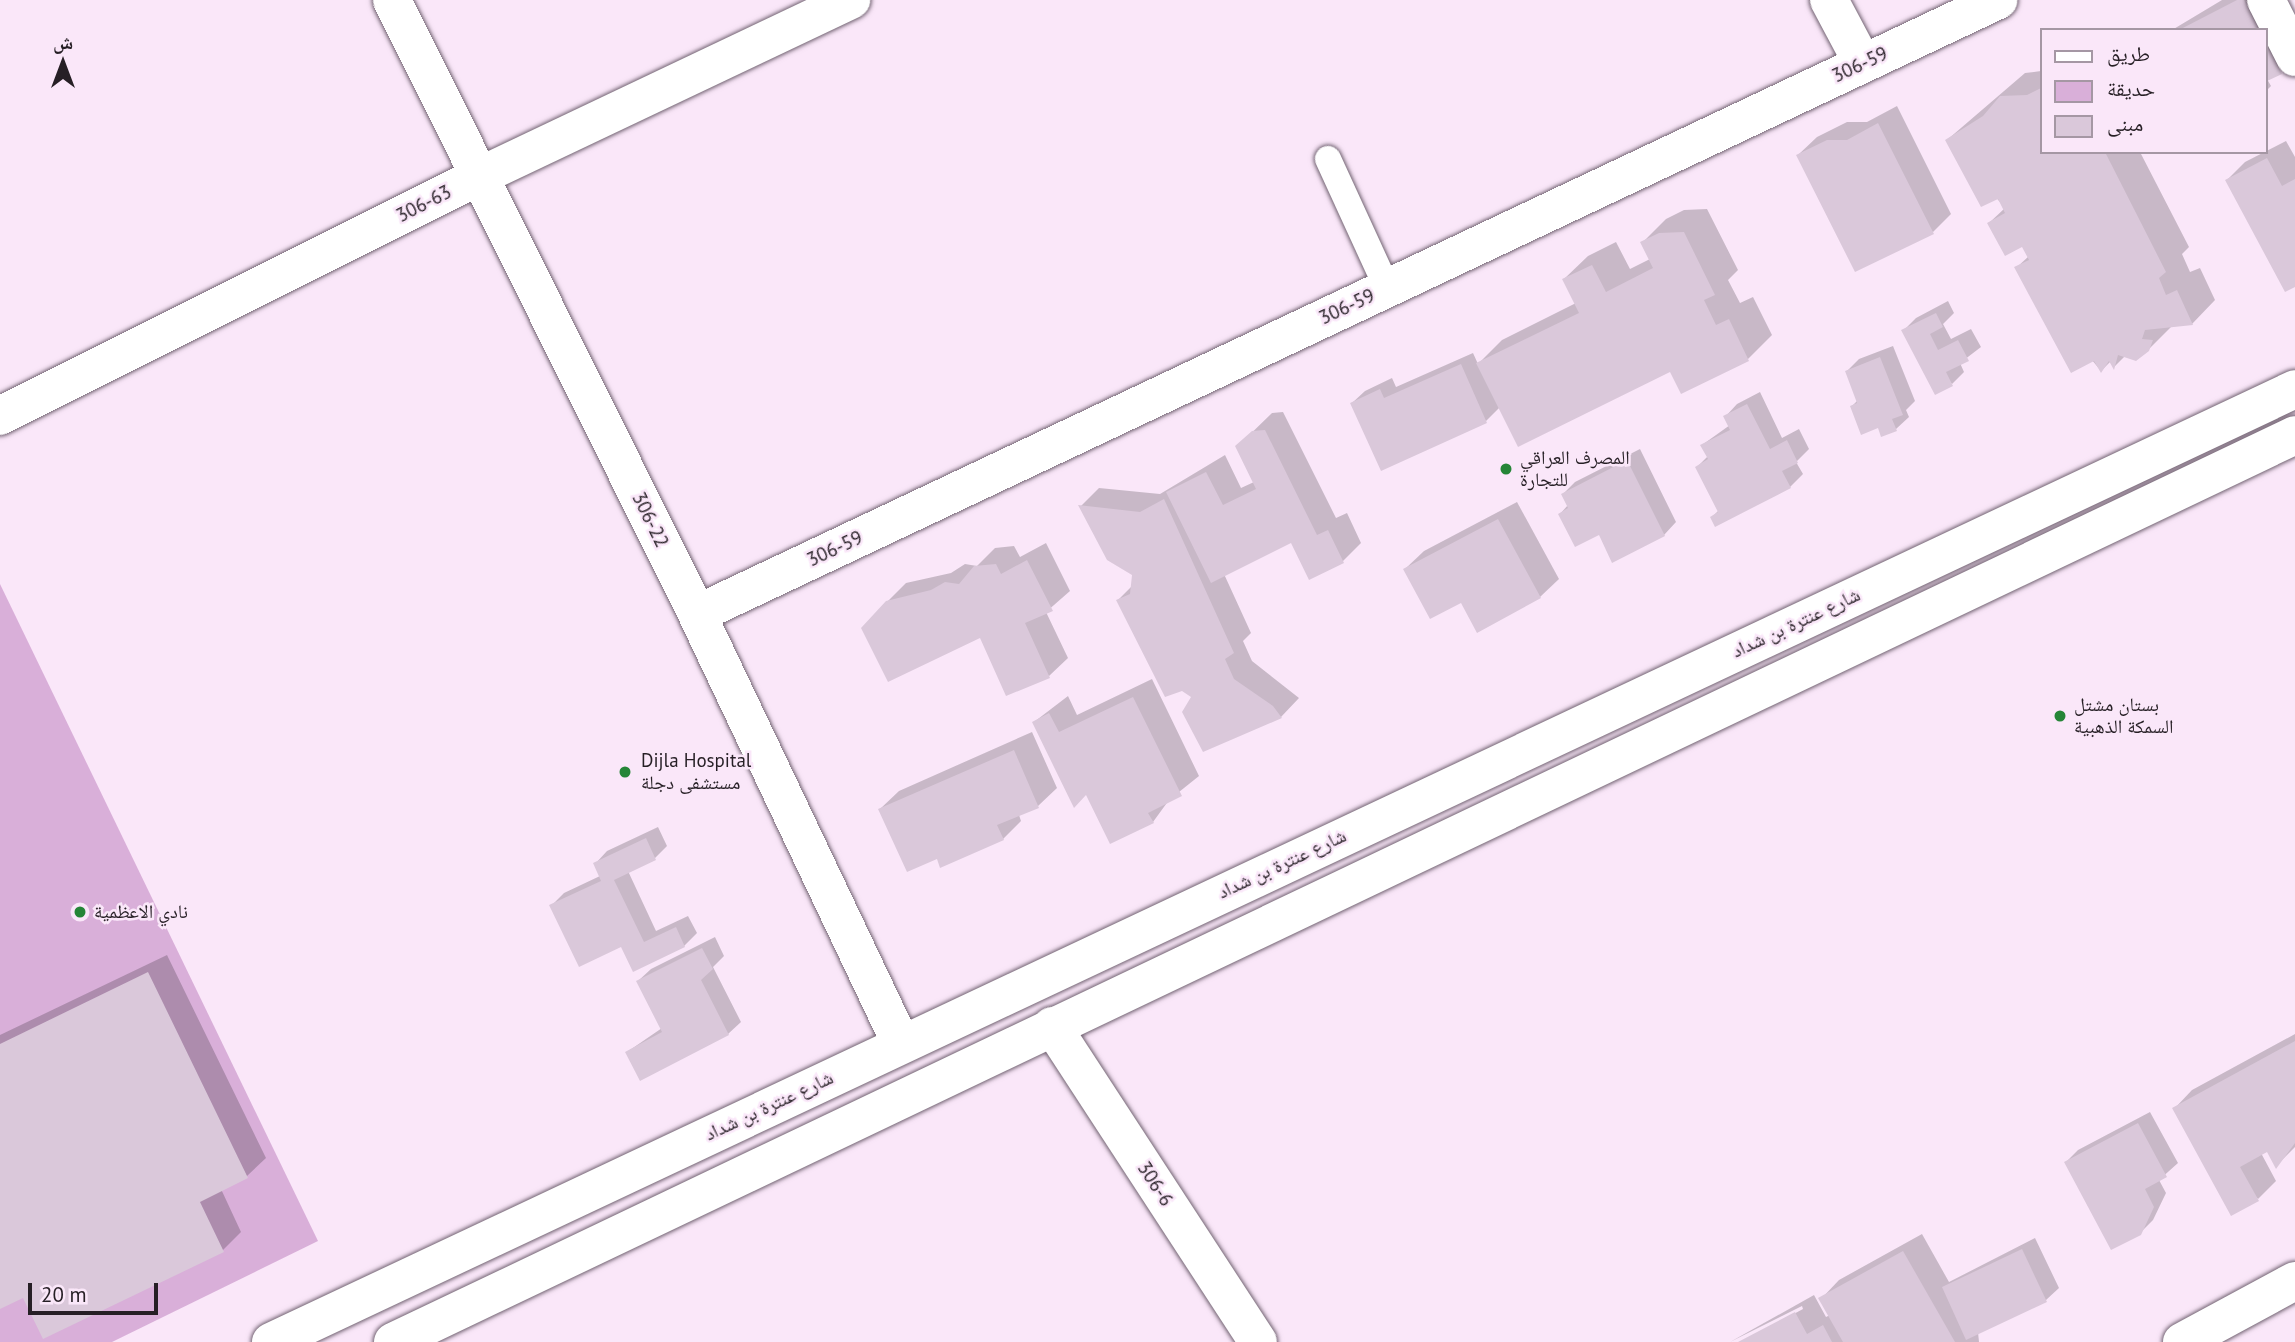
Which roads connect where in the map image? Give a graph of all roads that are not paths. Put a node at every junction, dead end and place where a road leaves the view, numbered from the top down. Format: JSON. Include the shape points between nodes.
{"nodes":[{"id":1,"x":391,"y":0,"type":"edge"},
{"id":2,"x":851,"y":0,"type":"edge"},
{"id":3,"x":1829,"y":0,"type":"edge"},
{"id":4,"x":1998,"y":0,"type":"edge"},
{"id":5,"x":2266,"y":0,"type":"edge"},
{"id":6,"x":2295,"y":57,"type":"edge"},
{"id":7,"x":1863,"y":64,"type":"junction"},
{"id":8,"x":1328,"y":159,"type":"dead end"},
{"id":9,"x":480,"y":176,"type":"junction"},
{"id":10,"x":1387,"y":288,"type":"junction"},
{"id":11,"x":2295,"y":388,"type":"edge"},
{"id":12,"x":0,"y":416,"type":"edge"},
{"id":13,"x":2295,"y":435,"type":"edge"},
{"id":14,"x":697,"y":614,"type":"junction"},
{"id":15,"x":1052,"y":1026,"type":"junction"},
{"id":16,"x":901,"y":1044,"type":"junction"},
{"id":17,"x":2295,"y":1281,"type":"edge"},
{"id":18,"x":271,"y":1342,"type":"edge"},
{"id":19,"x":393,"y":1342,"type":"edge"},
{"id":20,"x":1258,"y":1342,"type":"edge"},
{"id":21,"x":2182,"y":1342,"type":"edge"}],
"edges":[{"from":1,"to":9,"type":"main road","name":"306-22"},
{"from":2,"to":9,"type":"main road","name":"306-63"},
{"from":3,"to":7,"type":"main road"},
{"from":4,"to":7,"type":"main road","name":"306-59"},
{"from":5,"to":6,"type":"main road"},
{"from":7,"to":10,"type":"main road","name":"306-59"},
{"from":8,"to":10,"type":"lane"},
{"from":9,"to":12,"type":"main road","name":"306-63"},
{"from":9,"to":14,"type":"main road","name":"306-22"},
{"from":10,"to":14,"type":"main road","name":"306-59"},
{"from":11,"to":16,"type":"main road","name":"شارع عنترة بن شداد"},
{"from":13,"to":15,"type":"main road"},
{"from":14,"to":16,"type":"main road","name":"306-22"},
{"from":15,"to":19,"type":"main road"},
{"from":15,"to":20,"type":"main road","name":"306-6"},
{"from":16,"to":18,"type":"main road","name":"شارع عنترة بن شداد"},
{"from":17,"to":21,"type":"main road"}]}
